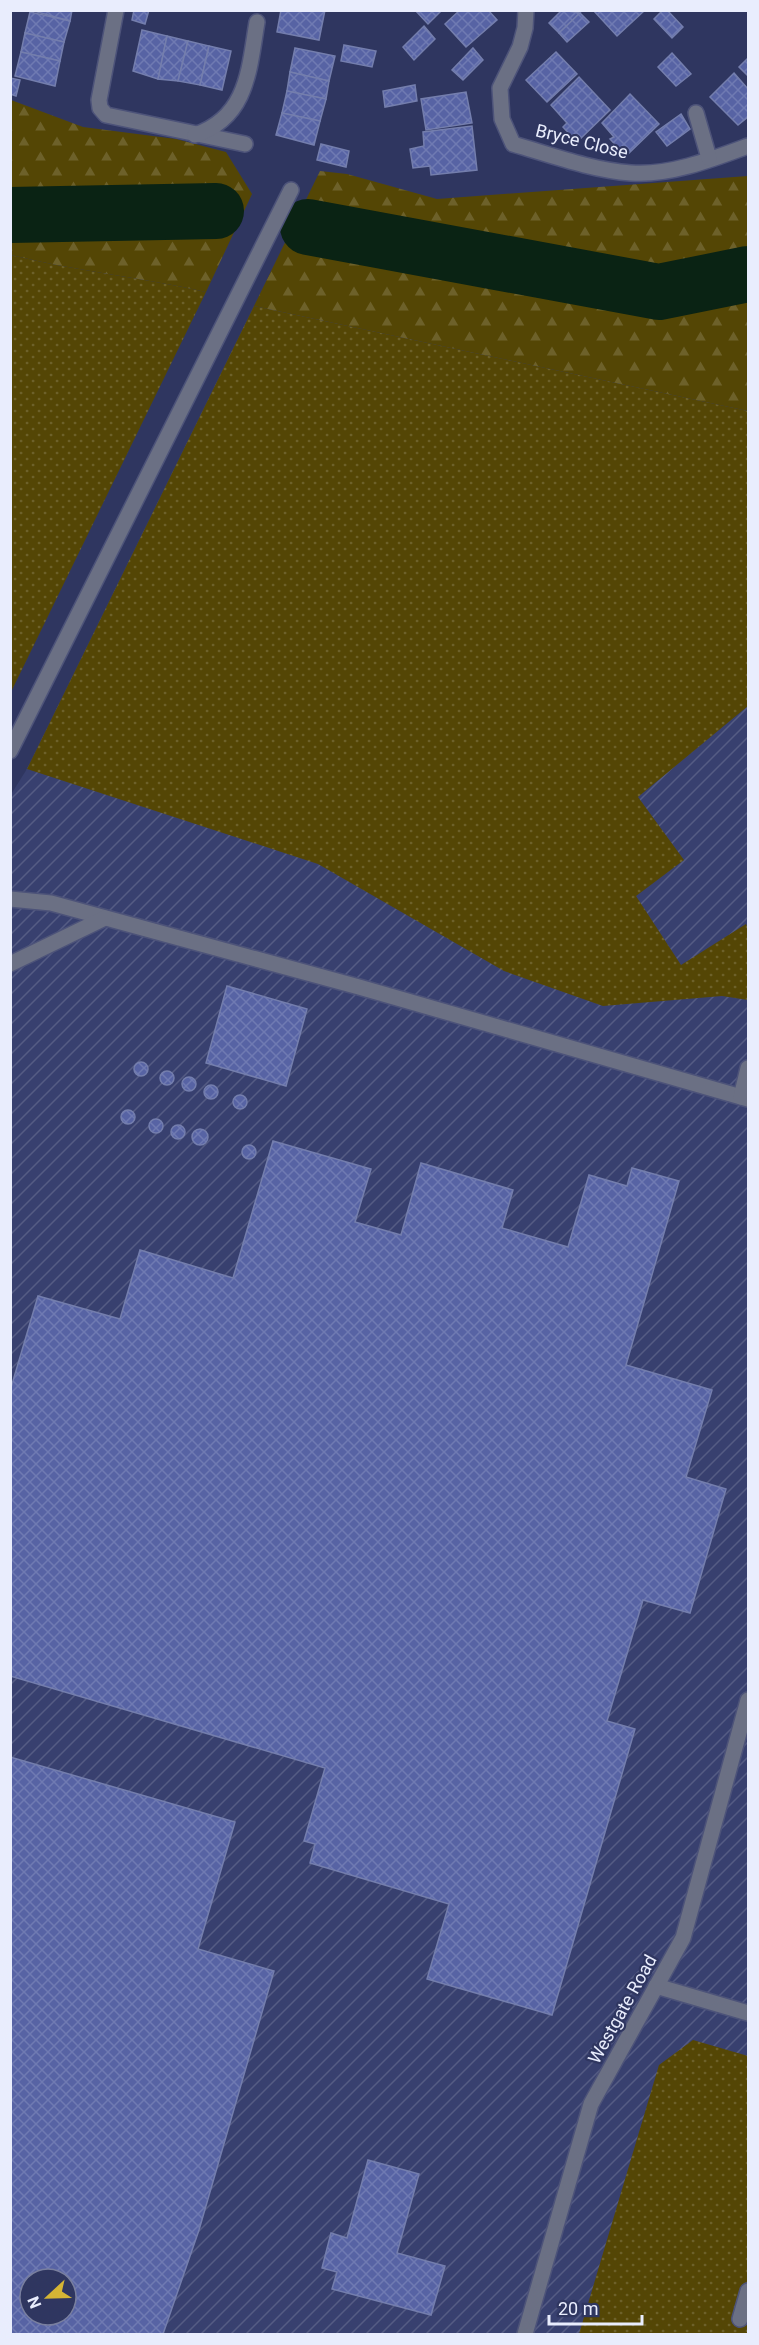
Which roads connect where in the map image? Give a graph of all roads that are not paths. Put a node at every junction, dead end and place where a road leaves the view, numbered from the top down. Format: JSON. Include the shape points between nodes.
{"nodes":[{"id":1,"x":116,"y":10,"type":"edge"},
{"id":2,"x":526,"y":10,"type":"edge"},
{"id":3,"x":257,"y":22,"type":"dead end"},
{"id":4,"x":696,"y":113,"type":"dead end"},
{"id":5,"x":195,"y":135,"type":"junction"},
{"id":6,"x":245,"y":144,"type":"dead end"},
{"id":7,"x":748,"y":146,"type":"edge"},
{"id":8,"x":710,"y":158,"type":"junction"},
{"id":9,"x":291,"y":190,"type":"dead end"},
{"id":10,"x":10,"y":751,"type":"edge"},
{"id":11,"x":10,"y":899,"type":"edge"},
{"id":12,"x":105,"y":918,"type":"junction"},
{"id":13,"x":10,"y":964,"type":"edge"},
{"id":14,"x":748,"y":1068,"type":"edge"},
{"id":15,"x":745,"y":1098,"type":"edge"},
{"id":16,"x":748,"y":1700,"type":"edge"},
{"id":17,"x":656,"y":1986,"type":"junction"},
{"id":18,"x":748,"y":2013,"type":"edge"},
{"id":19,"x":748,"y":2291,"type":"edge"},
{"id":20,"x":740,"y":2319,"type":"dead end"},
{"id":21,"x":525,"y":2334,"type":"edge"}],
"edges":[{"from":1,"to":5,"type":"street","via":[[100,108],[106,115]]},
{"from":2,"to":8,"type":"street","name":"Bryce Close","via":[[520,47],[500,88],[502,119],[513,144],[577,163],[631,173],[666,171]]},
{"from":3,"to":5,"type":"street","via":[[240,101],[207,131]]},
{"from":4,"to":8,"type":"street"},
{"from":5,"to":6,"type":"street"},
{"from":7,"to":8,"type":"street","name":"Bryce Close"},
{"from":9,"to":10,"type":"street"},
{"from":11,"to":12,"type":"street","via":[[51,903]]},
{"from":12,"to":13,"type":"street"},
{"from":12,"to":15,"type":"street"},
{"from":14,"to":15,"type":"street"},
{"from":16,"to":17,"type":"street","name":"Westgate Road","via":[[682,1938]]},
{"from":17,"to":18,"type":"street"},
{"from":17,"to":21,"type":"street","name":"Westgate Road","via":[[591,2104]]},
{"from":19,"to":20,"type":"street"}]}
